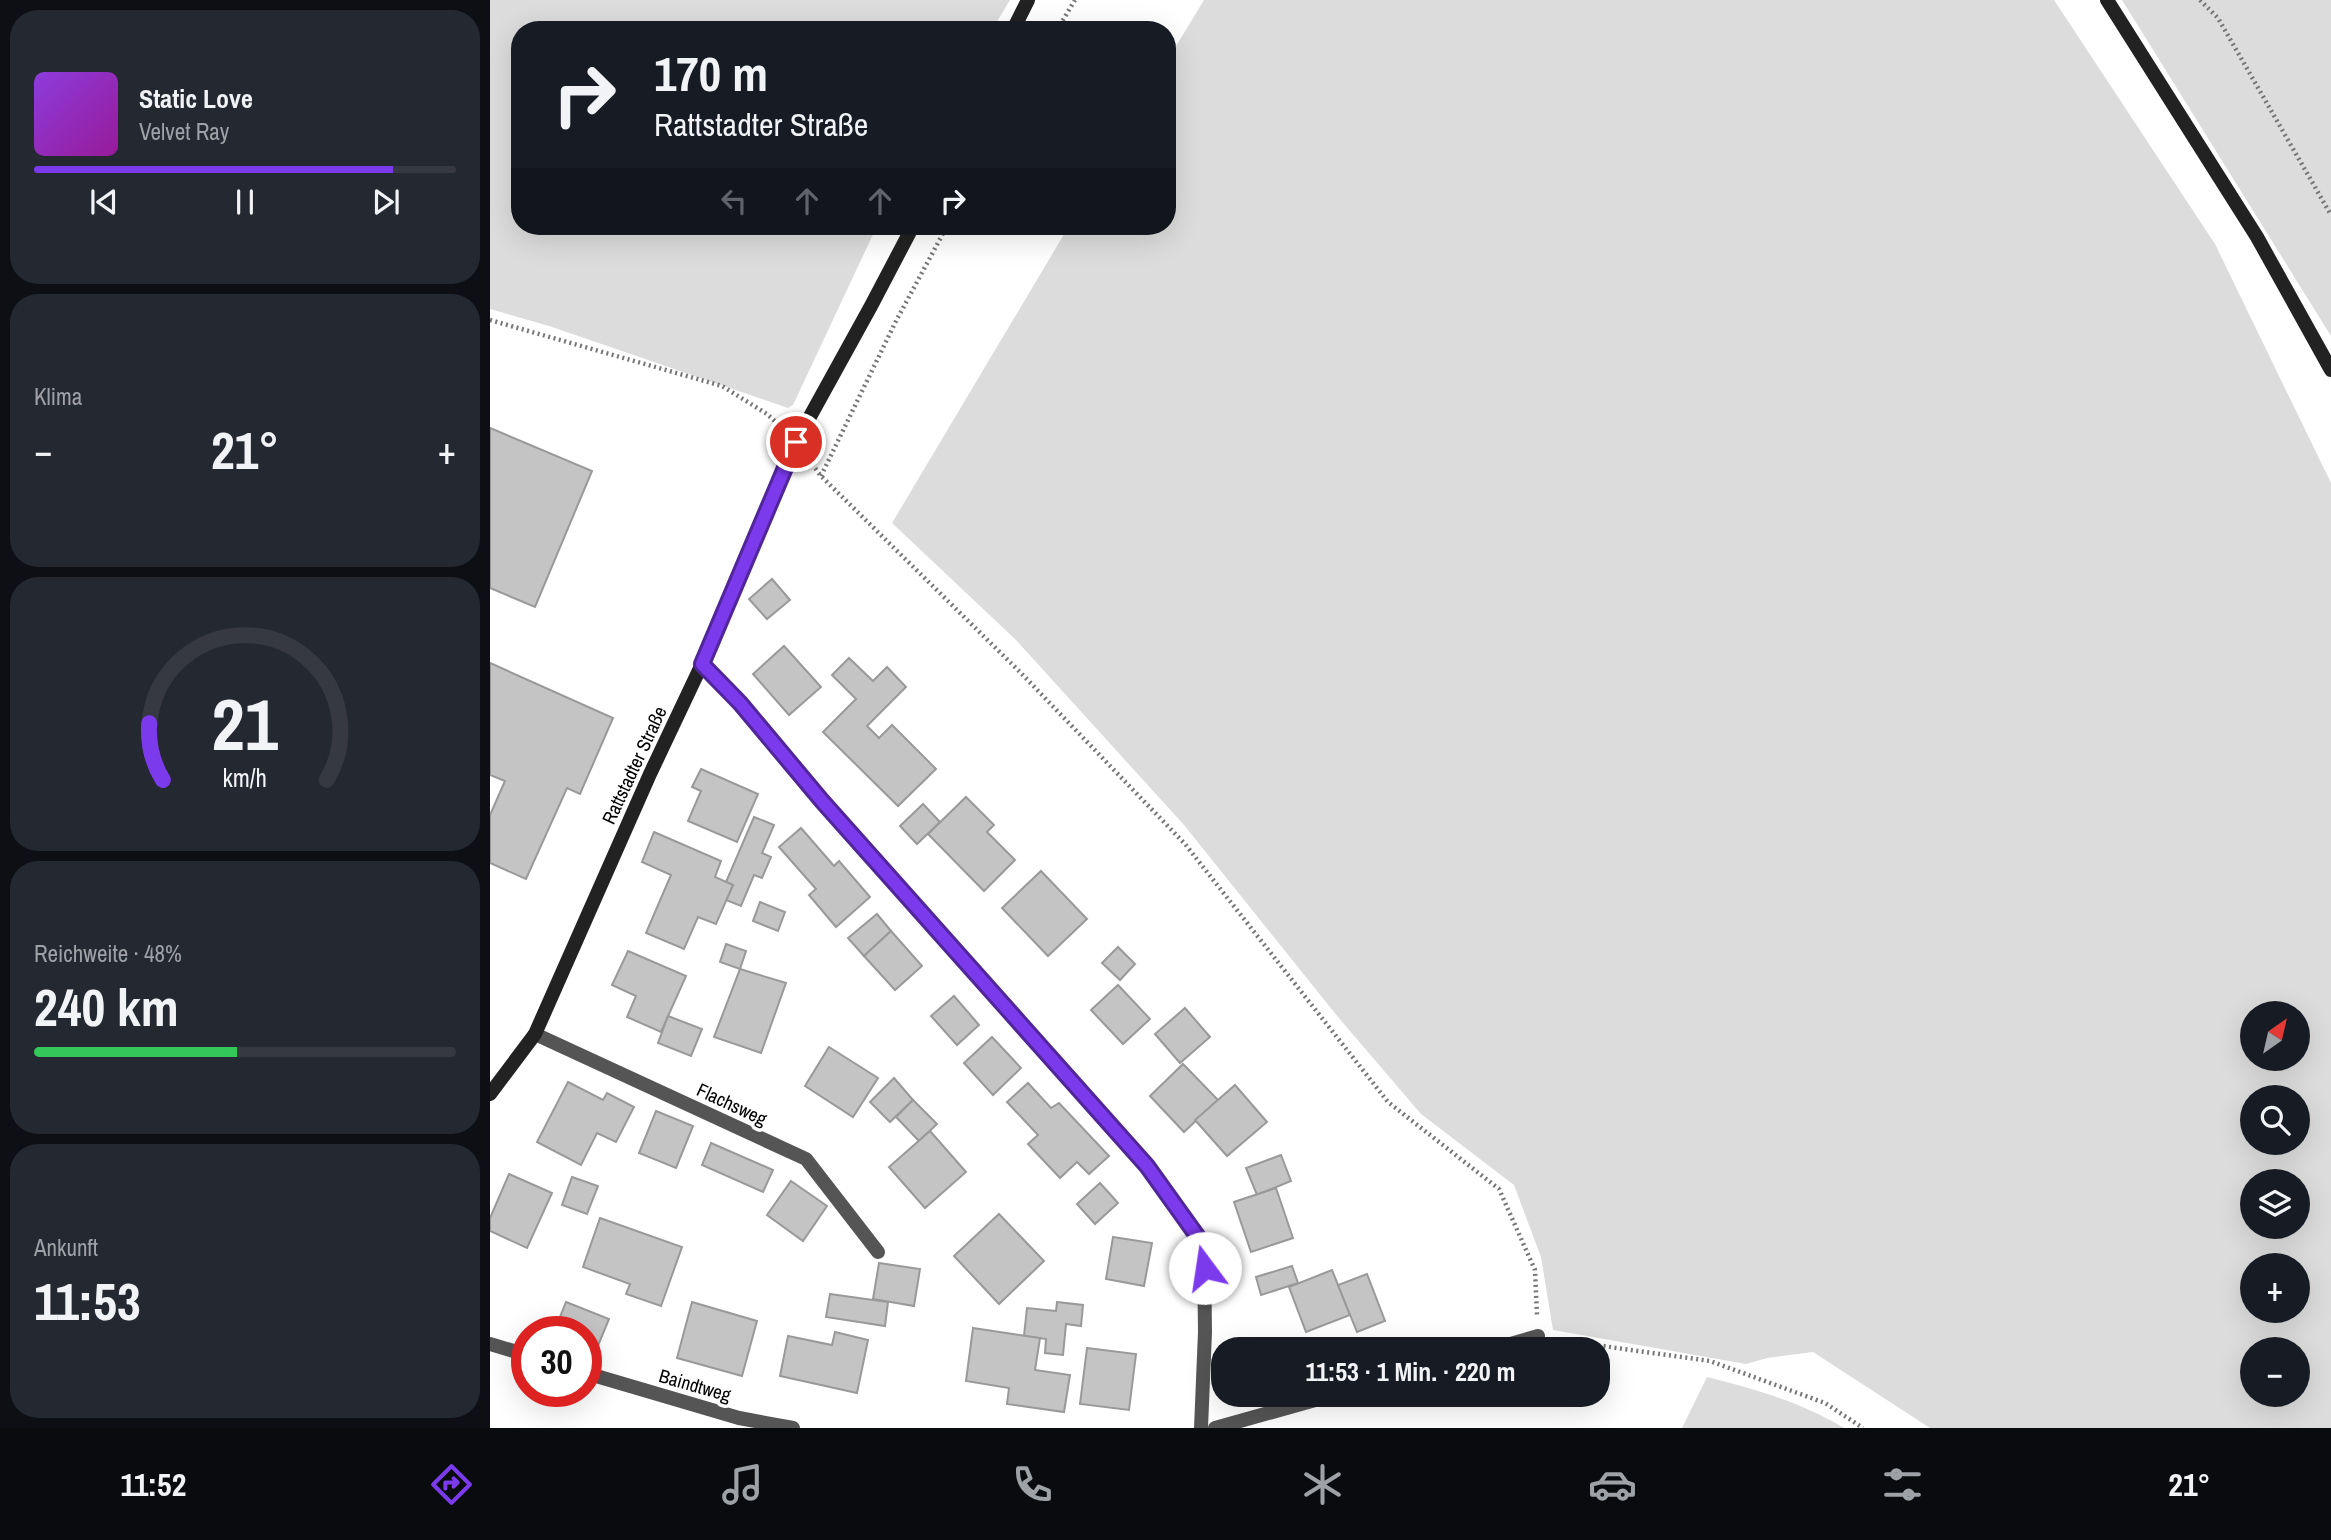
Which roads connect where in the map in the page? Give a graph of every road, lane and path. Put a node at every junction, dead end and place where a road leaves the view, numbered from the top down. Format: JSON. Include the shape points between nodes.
{"nodes":[{"id":1,"x":1028,"y":0,"type":"edge"},
{"id":2,"x":1075,"y":0,"type":"edge"},
{"id":3,"x":2107,"y":0,"type":"edge"},
{"id":4,"x":2200,"y":0,"type":"edge"},
{"id":5,"x":1018,"y":21,"type":"edge"},
{"id":6,"x":1062,"y":21,"type":"edge"},
{"id":7,"x":2331,"y":215,"type":"edge"},
{"id":8,"x":907,"y":235,"type":"edge"},
{"id":9,"x":942,"y":235,"type":"edge"},
{"id":10,"x":490,"y":320,"type":"edge"},
{"id":11,"x":2331,"y":370,"type":"edge"},
{"id":12,"x":796,"y":442,"type":"junction"},
{"id":13,"x":702,"y":664,"type":"junction"},
{"id":14,"x":535,"y":1034,"type":"junction"},
{"id":15,"x":490,"y":1094,"type":"edge"},
{"id":16,"x":878,"y":1252,"type":"dead end"},
{"id":17,"x":1538,"y":1336,"type":"junction"},
{"id":18,"x":1535,"y":1337,"type":"edge"},
{"id":19,"x":490,"y":1345,"type":"edge"},
{"id":20,"x":511,"y":1351,"type":"edge"},
{"id":21,"x":602,"y":1378,"type":"edge"},
{"id":22,"x":1289,"y":1407,"type":"edge"},
{"id":23,"x":793,"y":1428,"type":"edge"},
{"id":24,"x":1201,"y":1428,"type":"edge"},
{"id":25,"x":1215,"y":1428,"type":"edge"},
{"id":26,"x":1863,"y":1428,"type":"edge"}],
"edges":[{"from":1,"to":5,"type":"street"},
{"from":2,"to":6,"type":"path"},
{"from":3,"to":11,"type":"street","via":[[2258,237]]},
{"from":4,"to":7,"type":"path","via":[[2218,18]]},
{"from":8,"to":12,"type":"street","name":"Rattstadter Straße"},
{"from":9,"to":17,"type":"path","via":[[821,476],[1020,672],[1185,844],[1388,1102],[1499,1189],[1535,1270]]},
{"from":10,"to":12,"type":"path","via":[[722,386],[767,414]]},
{"from":12,"to":13,"type":"street","name":"Rattstadter Straße"},
{"from":13,"to":14,"type":"street","name":"Rattstadter Straße"},
{"from":13,"to":24,"type":"street","via":[[1147,1166],[1205,1247]]},
{"from":14,"to":15,"type":"street","name":"Rattstadter Straße"},
{"from":14,"to":16,"type":"street","name":"Flachsweg","via":[[806,1159]]},
{"from":17,"to":18,"type":"street"},
{"from":17,"to":26,"type":"path","via":[[1710,1361],[1825,1403]]},
{"from":19,"to":20,"type":"street"},
{"from":21,"to":23,"type":"street","name":"Baindtweg","via":[[739,1418]]},
{"from":22,"to":25,"type":"street"}]}
